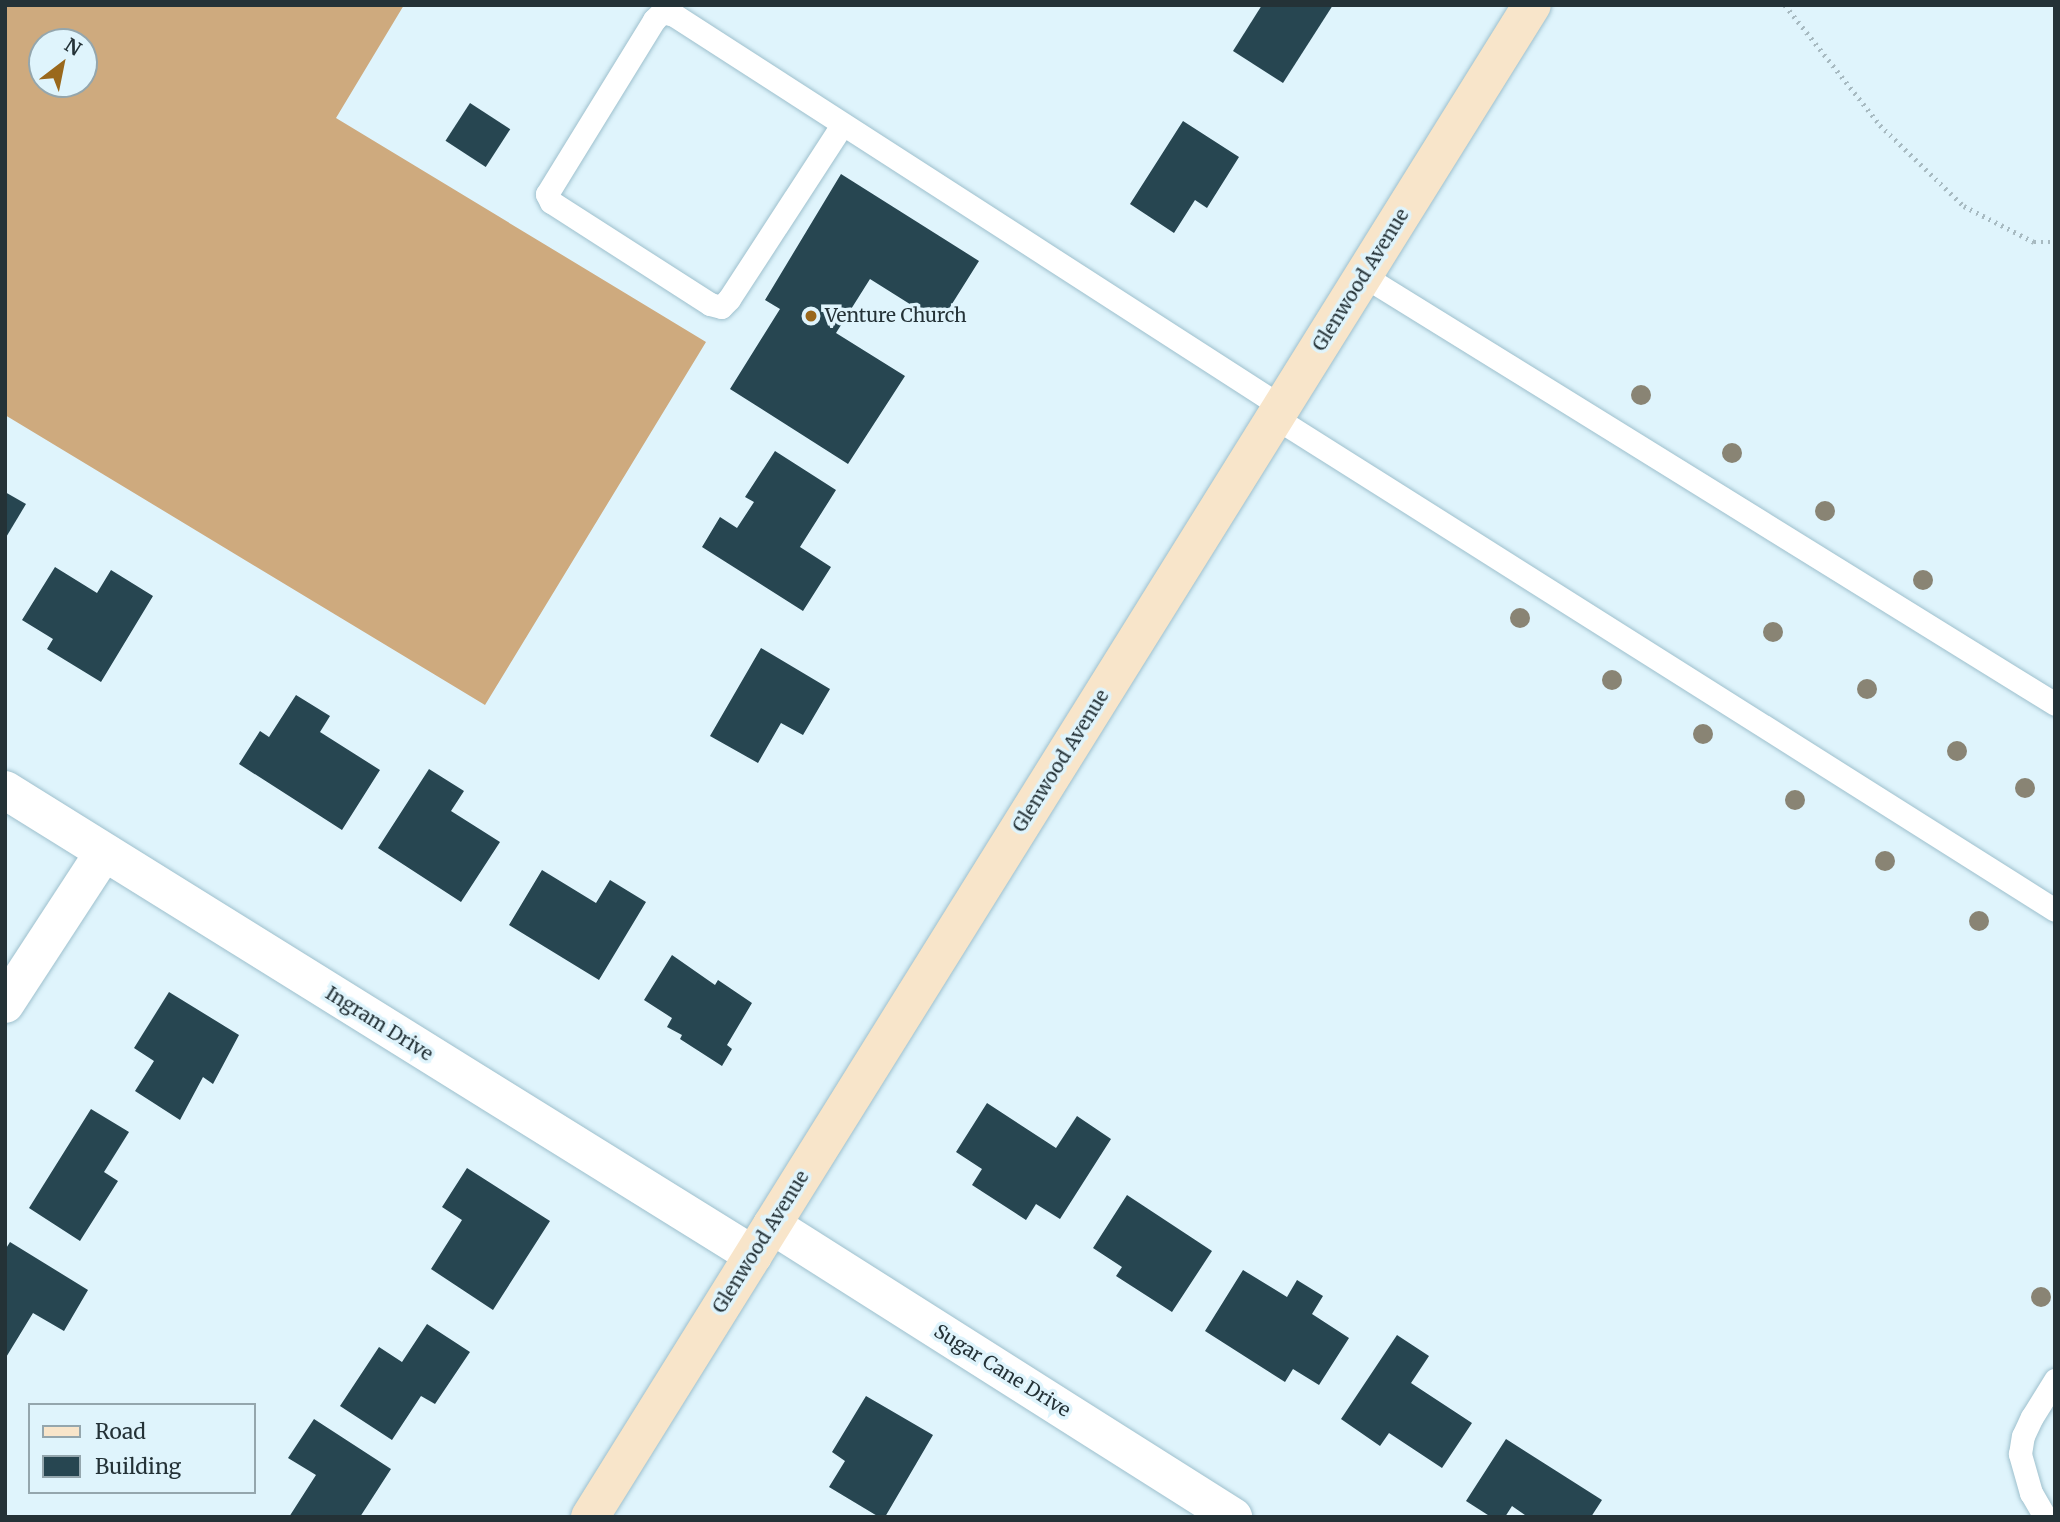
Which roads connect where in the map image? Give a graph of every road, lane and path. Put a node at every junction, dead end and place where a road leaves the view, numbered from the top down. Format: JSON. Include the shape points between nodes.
{"nodes":[{"id":1,"x":1532,"y":5,"type":"edge"},
{"id":2,"x":1785,"y":5,"type":"edge"},
{"id":3,"x":842,"y":125,"type":"junction"},
{"id":4,"x":2055,"y":242,"type":"edge"},
{"id":5,"x":1364,"y":275,"type":"junction"},
{"id":6,"x":1279,"y":412,"type":"junction"},
{"id":7,"x":2055,"y":704,"type":"edge"},
{"id":8,"x":5,"y":790,"type":"edge"},
{"id":9,"x":104,"y":852,"type":"junction"},
{"id":10,"x":2055,"y":909,"type":"edge"},
{"id":11,"x":5,"y":1004,"type":"edge"},
{"id":12,"x":763,"y":1240,"type":"junction"},
{"id":13,"x":2055,"y":1381,"type":"edge"},
{"id":14,"x":590,"y":1517,"type":"edge"},
{"id":15,"x":1233,"y":1517,"type":"edge"},
{"id":16,"x":2045,"y":1517,"type":"edge"}],
"edges":[{"from":1,"to":5,"type":"street","name":"Glenwood Avenue"},
{"from":2,"to":4,"type":"path","via":[[1880,125],[1964,206],[2034,242]]},
{"from":3,"to":3,"type":"lane","via":[[674,15],[662,12],[547,194],[551,202],[721,307]]},
{"from":3,"to":6,"type":"lane"},
{"from":5,"to":6,"type":"street","name":"Glenwood Avenue"},
{"from":5,"to":7,"type":"lane"},
{"from":6,"to":10,"type":"lane"},
{"from":6,"to":12,"type":"street","name":"Glenwood Avenue"},
{"from":8,"to":9,"type":"street","name":"Ingram Drive"},
{"from":9,"to":11,"type":"street"},
{"from":9,"to":12,"type":"street","name":"Ingram Drive"},
{"from":12,"to":14,"type":"street","name":"Glenwood Avenue"},
{"from":12,"to":15,"type":"street","name":"Sugar Cane Drive"},
{"from":13,"to":16,"type":"lane","via":[[2028,1426],[2020,1454],[2031,1493]]}]}
